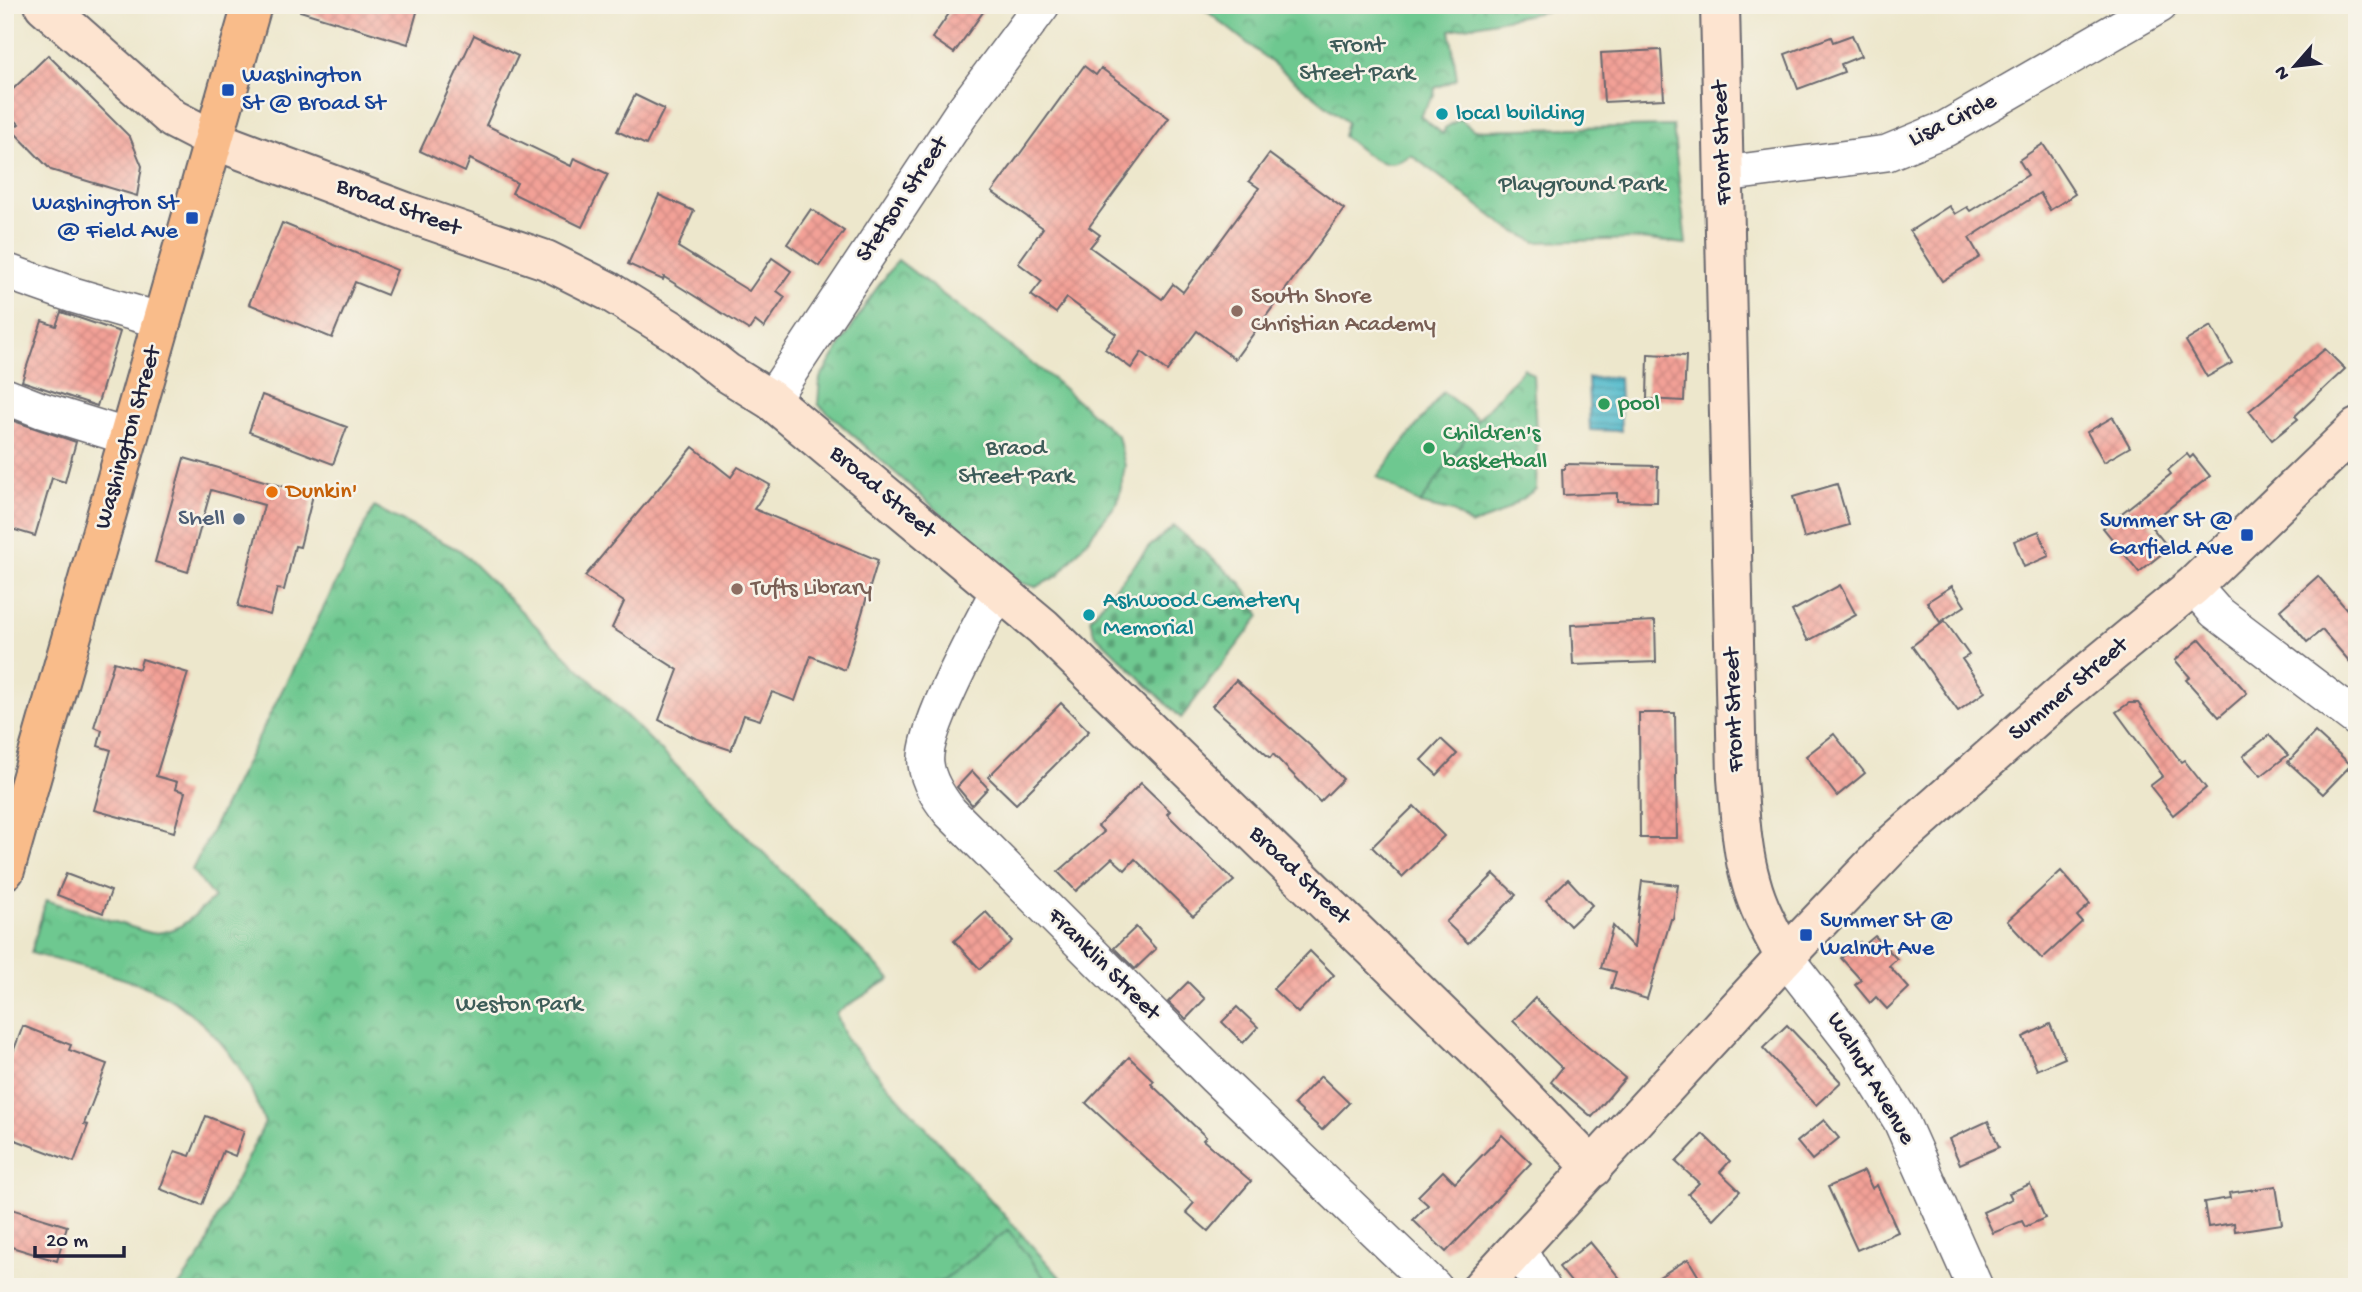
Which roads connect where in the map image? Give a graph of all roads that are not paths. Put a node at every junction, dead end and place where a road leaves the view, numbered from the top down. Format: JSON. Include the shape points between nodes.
{"nodes":[{"id":1,"x":44,"y":5,"type":"edge"},
{"id":2,"x":253,"y":5,"type":"edge"},
{"id":3,"x":1042,"y":5,"type":"edge"},
{"id":4,"x":1720,"y":5,"type":"edge"},
{"id":5,"x":2160,"y":5,"type":"edge"},
{"id":6,"x":214,"y":139,"type":"junction"},
{"id":7,"x":1724,"y":174,"type":"junction"},
{"id":8,"x":5,"y":271,"type":"edge"},
{"id":9,"x":162,"y":321,"type":"junction"},
{"id":10,"x":5,"y":396,"type":"edge"},
{"id":11,"x":771,"y":400,"type":"junction"},
{"id":12,"x":2357,"y":428,"type":"edge"},
{"id":13,"x":128,"y":437,"type":"junction"},
{"id":14,"x":2193,"y":586,"type":"junction"},
{"id":15,"x":999,"y":589,"type":"junction"},
{"id":16,"x":2357,"y":719,"type":"edge"},
{"id":17,"x":5,"y":870,"type":"edge"},
{"id":18,"x":1785,"y":957,"type":"junction"},
{"id":19,"x":1593,"y":1168,"type":"junction"},
{"id":20,"x":1518,"y":1249,"type":"junction"},
{"id":21,"x":1434,"y":1287,"type":"edge"},
{"id":22,"x":1482,"y":1287,"type":"edge"},
{"id":23,"x":1542,"y":1287,"type":"edge"},
{"id":24,"x":1975,"y":1287,"type":"edge"}],
"edges":[{"from":1,"to":6,"type":"street","name":"Broad Street","via":[[160,109]]},
{"from":2,"to":6,"type":"main road","name":"Washington Street"},
{"from":3,"to":11,"type":"street","name":"Stetson Street","via":[[963,111]]},
{"from":4,"to":7,"type":"street","name":"Front Street"},
{"from":5,"to":7,"type":"street","name":"Lisa Circle","via":[[1945,130],[1887,153]]},
{"from":6,"to":9,"type":"main road","name":"Washington Street"},
{"from":6,"to":11,"type":"street","name":"Broad Street","via":[[545,260],[610,292],[678,334]]},
{"from":7,"to":18,"type":"street","name":"Front Street","via":[[1734,699],[1742,842],[1765,920]]},
{"from":8,"to":9,"type":"street"},
{"from":9,"to":13,"type":"main road","name":"Washington Street"},
{"from":10,"to":13,"type":"street"},
{"from":11,"to":15,"type":"street","name":"Broad Street"},
{"from":12,"to":14,"type":"street","name":"Summer Street"},
{"from":13,"to":17,"type":"main road","name":"Washington Street"},
{"from":14,"to":16,"type":"street","via":[[2216,611]]},
{"from":14,"to":18,"type":"street","name":"Summer Street","via":[[1894,843]]},
{"from":15,"to":19,"type":"street","name":"Broad Street","via":[[1475,1047]]},
{"from":15,"to":21,"type":"street","name":"Franklin Street","via":[[929,735],[925,763],[935,791],[950,813],[1215,1077]]},
{"from":18,"to":19,"type":"street"},
{"from":18,"to":24,"type":"street","name":"Walnut Avenue","via":[[1855,1047],[1901,1121]]},
{"from":19,"to":20,"type":"street"},
{"from":20,"to":22,"type":"street"},
{"from":20,"to":23,"type":"street"}]}
